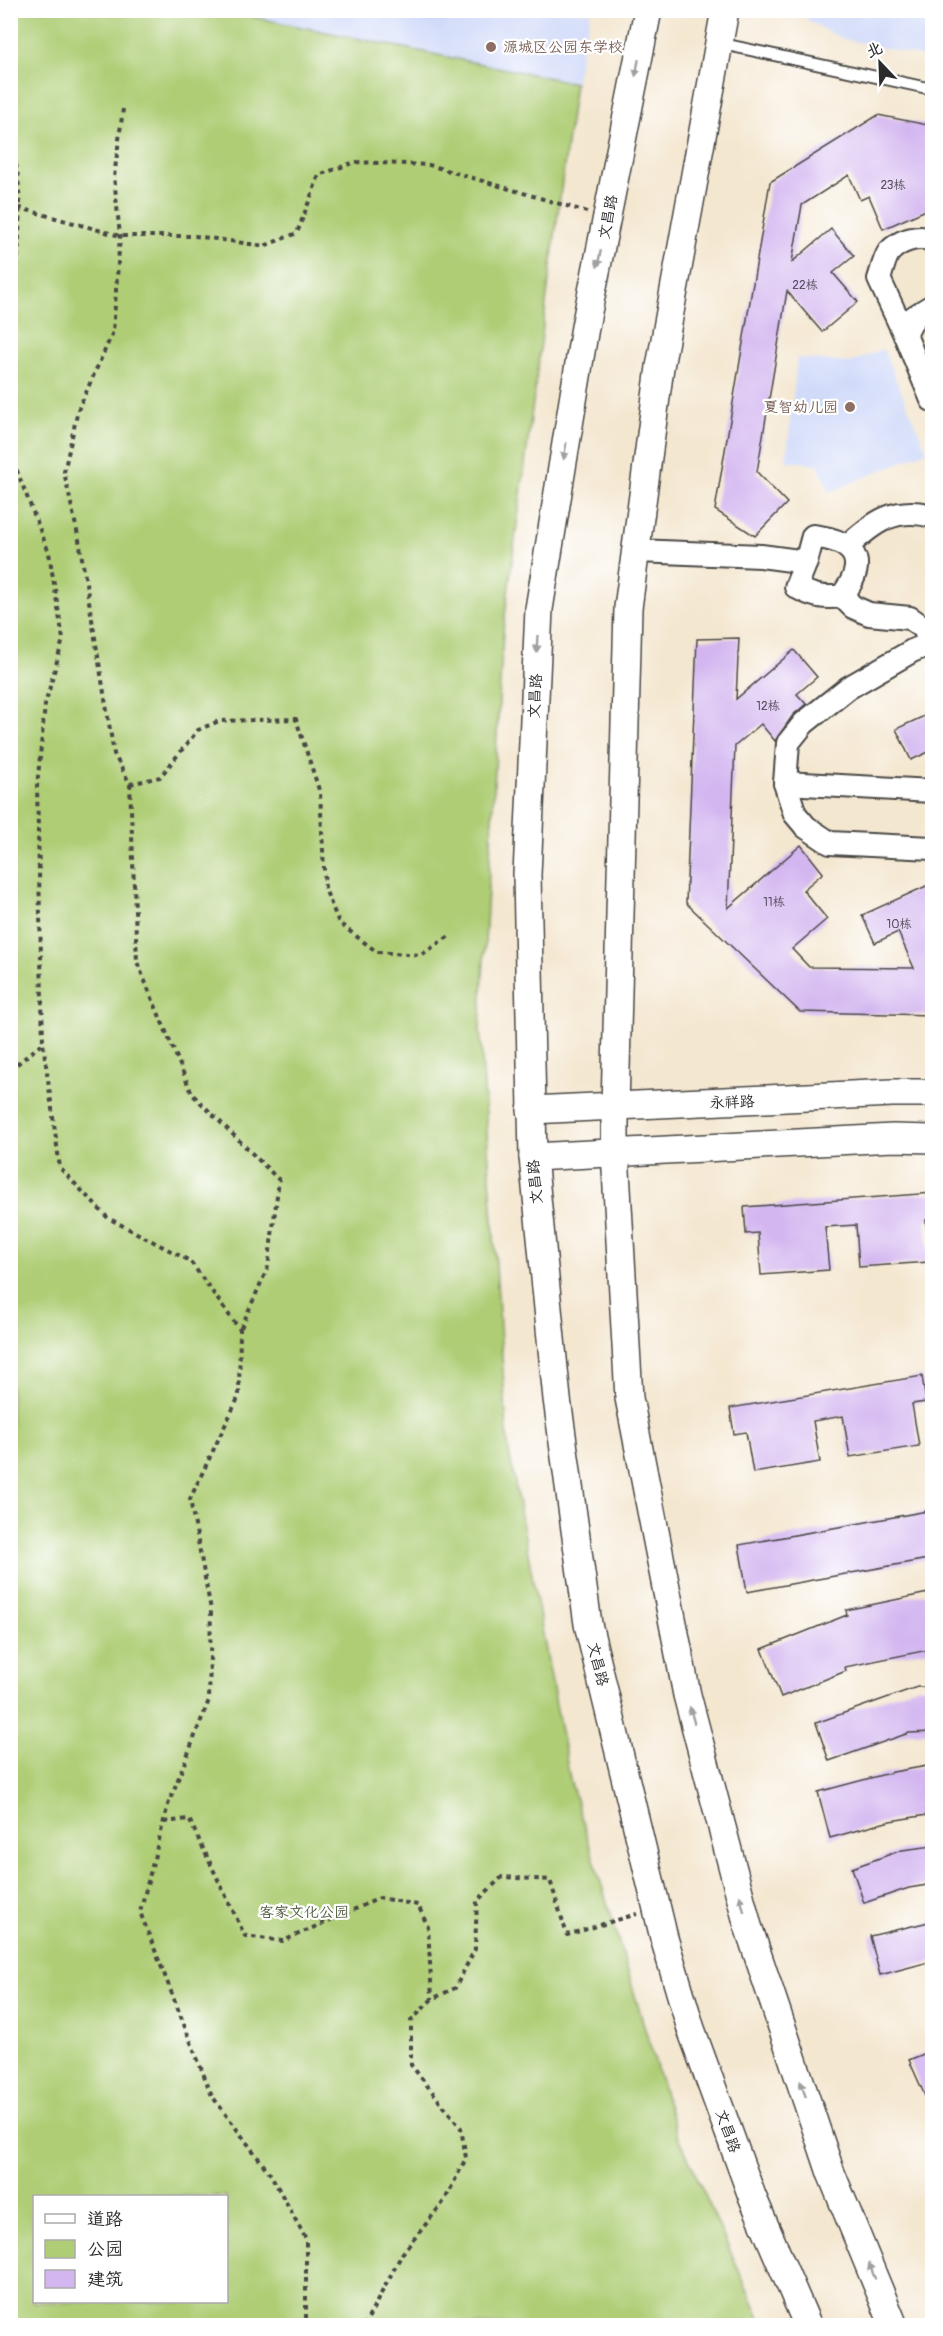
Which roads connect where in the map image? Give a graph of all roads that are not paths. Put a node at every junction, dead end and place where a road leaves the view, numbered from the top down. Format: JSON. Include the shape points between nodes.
{"nodes":[{"id":1,"x":648,"y":10,"type":"edge"},
{"id":2,"x":725,"y":10,"type":"edge"},
{"id":3,"x":718,"y":43,"type":"junction"},
{"id":4,"x":933,"y":89,"type":"edge"},
{"id":5,"x":933,"y":240,"type":"edge"},
{"id":6,"x":933,"y":306,"type":"edge"},
{"id":7,"x":905,"y":335,"type":"junction"},
{"id":8,"x":933,"y":399,"type":"edge"},
{"id":9,"x":933,"y":516,"type":"edge"},
{"id":10,"x":848,"y":546,"type":"junction"},
{"id":11,"x":637,"y":551,"type":"junction"},
{"id":12,"x":806,"y":562,"type":"junction"},
{"id":13,"x":842,"y":596,"type":"junction"},
{"id":14,"x":931,"y":643,"type":"edge"},
{"id":15,"x":785,"y":783,"type":"junction"},
{"id":16,"x":933,"y":791,"type":"edge"},
{"id":17,"x":933,"y":848,"type":"edge"},
{"id":18,"x":933,"y":1093,"type":"edge"},
{"id":19,"x":615,"y":1107,"type":"junction"},
{"id":20,"x":531,"y":1110,"type":"junction"},
{"id":21,"x":933,"y":1139,"type":"edge"},
{"id":22,"x":615,"y":1153,"type":"junction"},
{"id":23,"x":533,"y":1157,"type":"junction"},
{"id":24,"x":808,"y":2325,"type":"edge"},
{"id":25,"x":894,"y":2325,"type":"edge"}],
"edges":[{"from":1,"to":20,"type":"street","name":"文昌路","one_way":true,"via":[[585,327],[539,609],[527,875]]},
{"from":2,"to":3,"type":"street"},
{"from":3,"to":4,"type":"lane"},
{"from":3,"to":11,"type":"street","via":[[660,367]]},
{"from":5,"to":7,"type":"street","via":[[922,237],[903,242],[888,253],[879,279]]},
{"from":6,"to":7,"type":"street","via":[[914,317]]},
{"from":7,"to":8,"type":"street"},
{"from":9,"to":10,"type":"street","via":[[904,512],[884,519]]},
{"from":10,"to":12,"type":"street","via":[[813,536]]},
{"from":10,"to":13,"type":"street","via":[[857,572]]},
{"from":11,"to":12,"type":"street","via":[[761,556]]},
{"from":11,"to":19,"type":"street","via":[[628,608]]},
{"from":12,"to":13,"type":"street","via":[[796,587],[812,596]]},
{"from":13,"to":14,"type":"street","via":[[853,607],[869,614],[910,618],[924,628]]},
{"from":14,"to":15,"type":"street","via":[[848,688],[804,723],[788,743]]},
{"from":15,"to":16,"type":"street"},
{"from":15,"to":17,"type":"street","via":[[795,814],[830,843]]},
{"from":18,"to":19,"type":"street","name":"永祥路"},
{"from":19,"to":20,"type":"street","name":"永祥路"},
{"from":19,"to":22,"type":"street"},
{"from":20,"to":23,"type":"street","name":"文昌路"},
{"from":21,"to":22,"type":"street"},
{"from":22,"to":23,"type":"street"},
{"from":25,"to":22,"type":"street","one_way":true,"via":[[831,2173],[748,1926],[687,1695],[629,1398]]},
{"from":23,"to":24,"type":"street","name":"文昌路","via":[[557,1399],[588,1623],[657,1908],[691,2029],[752,2196]]}]}
